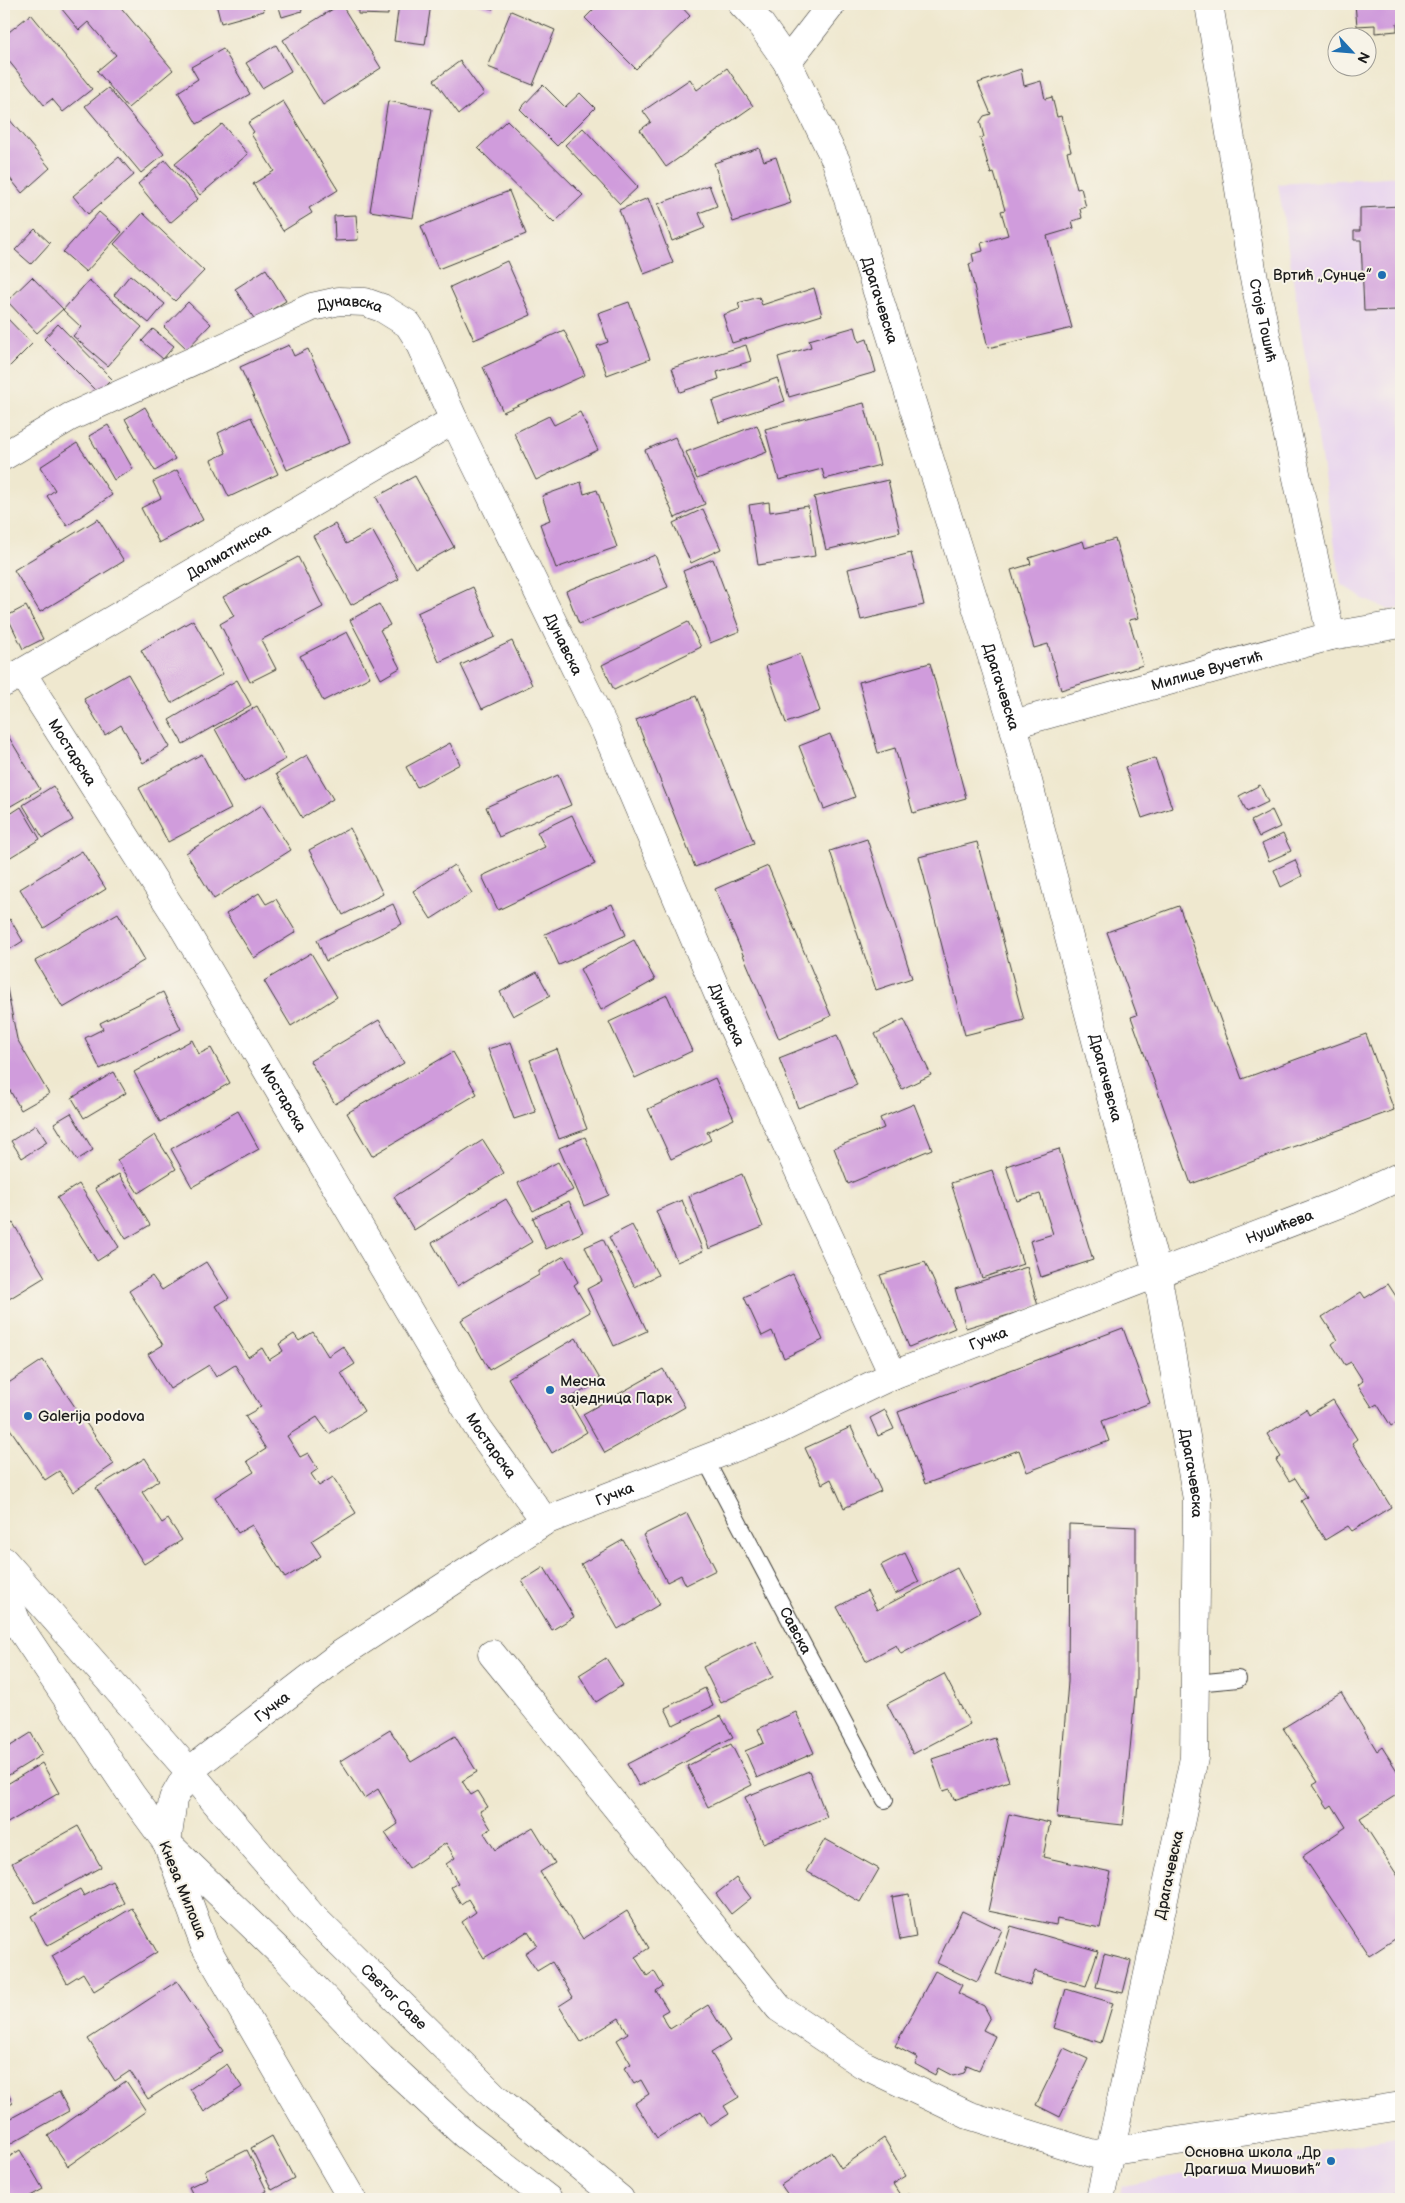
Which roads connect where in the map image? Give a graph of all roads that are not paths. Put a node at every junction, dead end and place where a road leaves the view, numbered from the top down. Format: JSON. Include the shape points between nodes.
{"nodes":[{"id":1,"x":742,"y":4,"type":"edge"},
{"id":2,"x":832,"y":4,"type":"edge"},
{"id":3,"x":1209,"y":4,"type":"edge"},
{"id":4,"x":787,"y":62,"type":"junction"},
{"id":5,"x":454,"y":420,"type":"junction"},
{"id":6,"x":4,"y":456,"type":"edge"},
{"id":7,"x":1401,"y":624,"type":"edge"},
{"id":8,"x":1331,"y":636,"type":"junction"},
{"id":9,"x":13,"y":678,"type":"edge"},
{"id":10,"x":1013,"y":724,"type":"junction"},
{"id":11,"x":1401,"y":1176,"type":"edge"},
{"id":12,"x":1157,"y":1272,"type":"junction"},
{"id":13,"x":893,"y":1375,"type":"junction"},
{"id":14,"x":705,"y":1459,"type":"junction"},
{"id":15,"x":545,"y":1521,"type":"junction"},
{"id":16,"x":4,"y":1562,"type":"edge"},
{"id":17,"x":4,"y":1589,"type":"edge"},
{"id":18,"x":492,"y":1654,"type":"dead end"},
{"id":19,"x":1238,"y":1679,"type":"dead end"},
{"id":20,"x":1195,"y":1683,"type":"junction"},
{"id":21,"x":189,"y":1772,"type":"junction"},
{"id":22,"x":885,"y":1800,"type":"dead end"},
{"id":23,"x":166,"y":1842,"type":"junction"},
{"id":24,"x":1401,"y":2106,"type":"edge"},
{"id":25,"x":1109,"y":2154,"type":"junction"},
{"id":26,"x":352,"y":2199,"type":"edge"},
{"id":27,"x":548,"y":2199,"type":"edge"},
{"id":28,"x":620,"y":2199,"type":"edge"},
{"id":29,"x":1100,"y":2199,"type":"edge"}],
"edges":[{"from":1,"to":4,"type":"street","name":"Драгачевска"},
{"from":2,"to":4,"type":"street"},
{"from":3,"to":8,"type":"street","name":"Стоје Тошић","via":[[1252,269]]},
{"from":4,"to":10,"type":"street","name":"Драгачевска","via":[[836,160]]},
{"from":5,"to":6,"type":"street","name":"Дунавска","via":[[408,324],[365,302],[339,300],[312,307],[70,417]]},
{"from":5,"to":9,"type":"street","name":"Далматинска"},
{"from":5,"to":13,"type":"street","name":"Дунавска","via":[[605,729],[730,1022]]},
{"from":7,"to":8,"type":"street","name":"Милице Вучетић"},
{"from":8,"to":10,"type":"street","name":"Милице Вучетић"},
{"from":9,"to":15,"type":"street","name":"Мостарска","via":[[180,922],[476,1425]]},
{"from":10,"to":12,"type":"street","name":"Драгачевска"},
{"from":11,"to":12,"type":"street","name":"Нушићева","via":[[1349,1200]]},
{"from":12,"to":13,"type":"street","name":"Гучка"},
{"from":12,"to":20,"type":"street","name":"Драгачевска","via":[[1197,1499]]},
{"from":13,"to":14,"type":"street","name":"Гучка","via":[[770,1434]]},
{"from":14,"to":15,"type":"street","name":"Гучка"},
{"from":14,"to":22,"type":"lane","name":"Савска"},
{"from":15,"to":21,"type":"street","name":"Гучка","via":[[341,1654]]},
{"from":16,"to":21,"type":"street"},
{"from":17,"to":23,"type":"street","name":"Кнеза Милоша","via":[[18,1625]]},
{"from":18,"to":25,"type":"street","via":[[779,2008],[864,2064],[968,2115],[1094,2154]]},
{"from":19,"to":20,"type":"lane"},
{"from":20,"to":25,"type":"street","name":"Драгачевска","via":[[1194,1758]]},
{"from":21,"to":23,"type":"street","name":"Гучка","via":[[173,1799]]},
{"from":21,"to":28,"type":"street","name":"Светог Саве","via":[[311,1915],[488,2090]]},
{"from":23,"to":26,"type":"street","name":"Кнеза Милоша","via":[[204,1944]]},
{"from":23,"to":27,"type":"street","via":[[465,2135]]},
{"from":24,"to":25,"type":"street"},
{"from":25,"to":29,"type":"street","name":"Драгачевска"}]}
